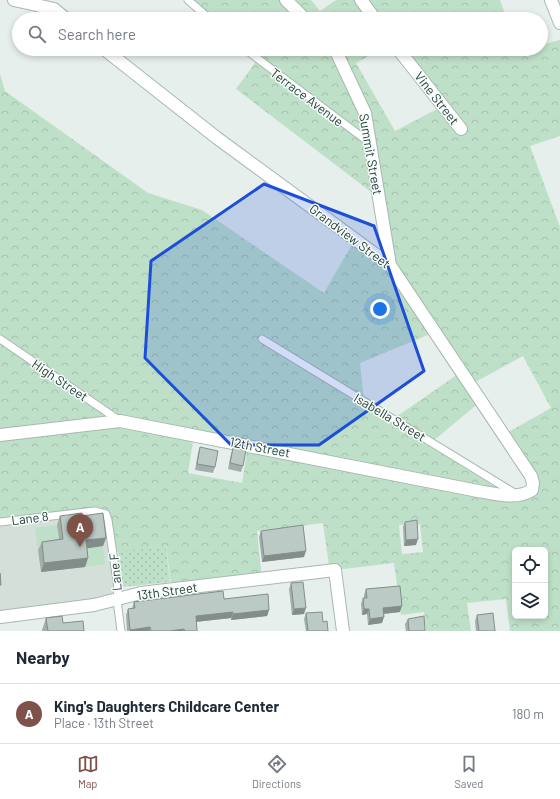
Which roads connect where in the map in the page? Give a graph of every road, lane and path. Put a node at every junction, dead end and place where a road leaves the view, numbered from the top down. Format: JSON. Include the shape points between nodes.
{"nodes":[{"id":1,"x":14,"y":0,"type":"edge"},
{"id":2,"x":188,"y":0,"type":"edge"},
{"id":3,"x":286,"y":0,"type":"edge"},
{"id":4,"x":362,"y":0,"type":"edge"},
{"id":5,"x":551,"y":0,"type":"edge"},
{"id":6,"x":57,"y":12,"type":"edge"},
{"id":7,"x":202,"y":12,"type":"edge"},
{"id":8,"x":299,"y":12,"type":"edge"},
{"id":9,"x":370,"y":12,"type":"edge"},
{"id":10,"x":560,"y":23,"type":"edge"},
{"id":11,"x":113,"y":56,"type":"edge"},
{"id":12,"x":254,"y":56,"type":"edge"},
{"id":13,"x":338,"y":56,"type":"edge"},
{"id":14,"x":404,"y":56,"type":"edge"},
{"id":15,"x":461,"y":129,"type":"dead end"},
{"id":16,"x":370,"y":143,"type":"junction"},
{"id":17,"x":390,"y":265,"type":"junction"},
{"id":18,"x":0,"y":339,"type":"edge"},
{"id":19,"x":262,"y":339,"type":"dead end"},
{"id":20,"x":120,"y":421,"type":"junction"},
{"id":21,"x":0,"y":435,"type":"edge"},
{"id":22,"x":518,"y":495,"type":"junction"},
{"id":23,"x":106,"y":514,"type":"joint"},
{"id":24,"x":0,"y":522,"type":"edge"},
{"id":25,"x":117,"y":600,"type":"junction"},
{"id":26,"x":0,"y":617,"type":"edge"},
{"id":27,"x":121,"y":631,"type":"edge"},
{"id":28,"x":343,"y":631,"type":"edge"}],
"edges":[{"from":1,"to":6,"type":"street"},
{"from":2,"to":7,"type":"lane"},
{"from":3,"to":8,"type":"street"},
{"from":4,"to":9,"type":"street"},
{"from":5,"to":10,"type":"street"},
{"from":11,"to":17,"type":"street","name":"Grandview Street","via":[[217,138]]},
{"from":12,"to":16,"type":"lane","name":"Terrace Avenue"},
{"from":13,"to":16,"type":"street","name":"Summit Street","via":[[365,113]]},
{"from":14,"to":15,"type":"street","name":"Vine Street"},
{"from":16,"to":17,"type":"street","name":"Summit Street"},
{"from":17,"to":22,"type":"street","name":"Grandview Street","via":[[530,476],[532,490]]},
{"from":18,"to":20,"type":"lane","name":"High Street"},
{"from":19,"to":22,"type":"lane","name":"Isabella Street"},
{"from":20,"to":21,"type":"street","name":"12th Street"},
{"from":20,"to":22,"type":"street","name":"12th Street","via":[[471,489]]},
{"from":23,"to":24,"type":"lane","name":"Lane 8","via":[[95,510]]},
{"from":23,"to":25,"type":"lane","name":"Lane F","via":[[118,588]]},
{"from":25,"to":26,"type":"street","name":"13th Street"},
{"from":25,"to":27,"type":"lane","name":"Lane F"},
{"from":25,"to":28,"type":"street","name":"13th Street","via":[[141,594],[336,570]]}]}
